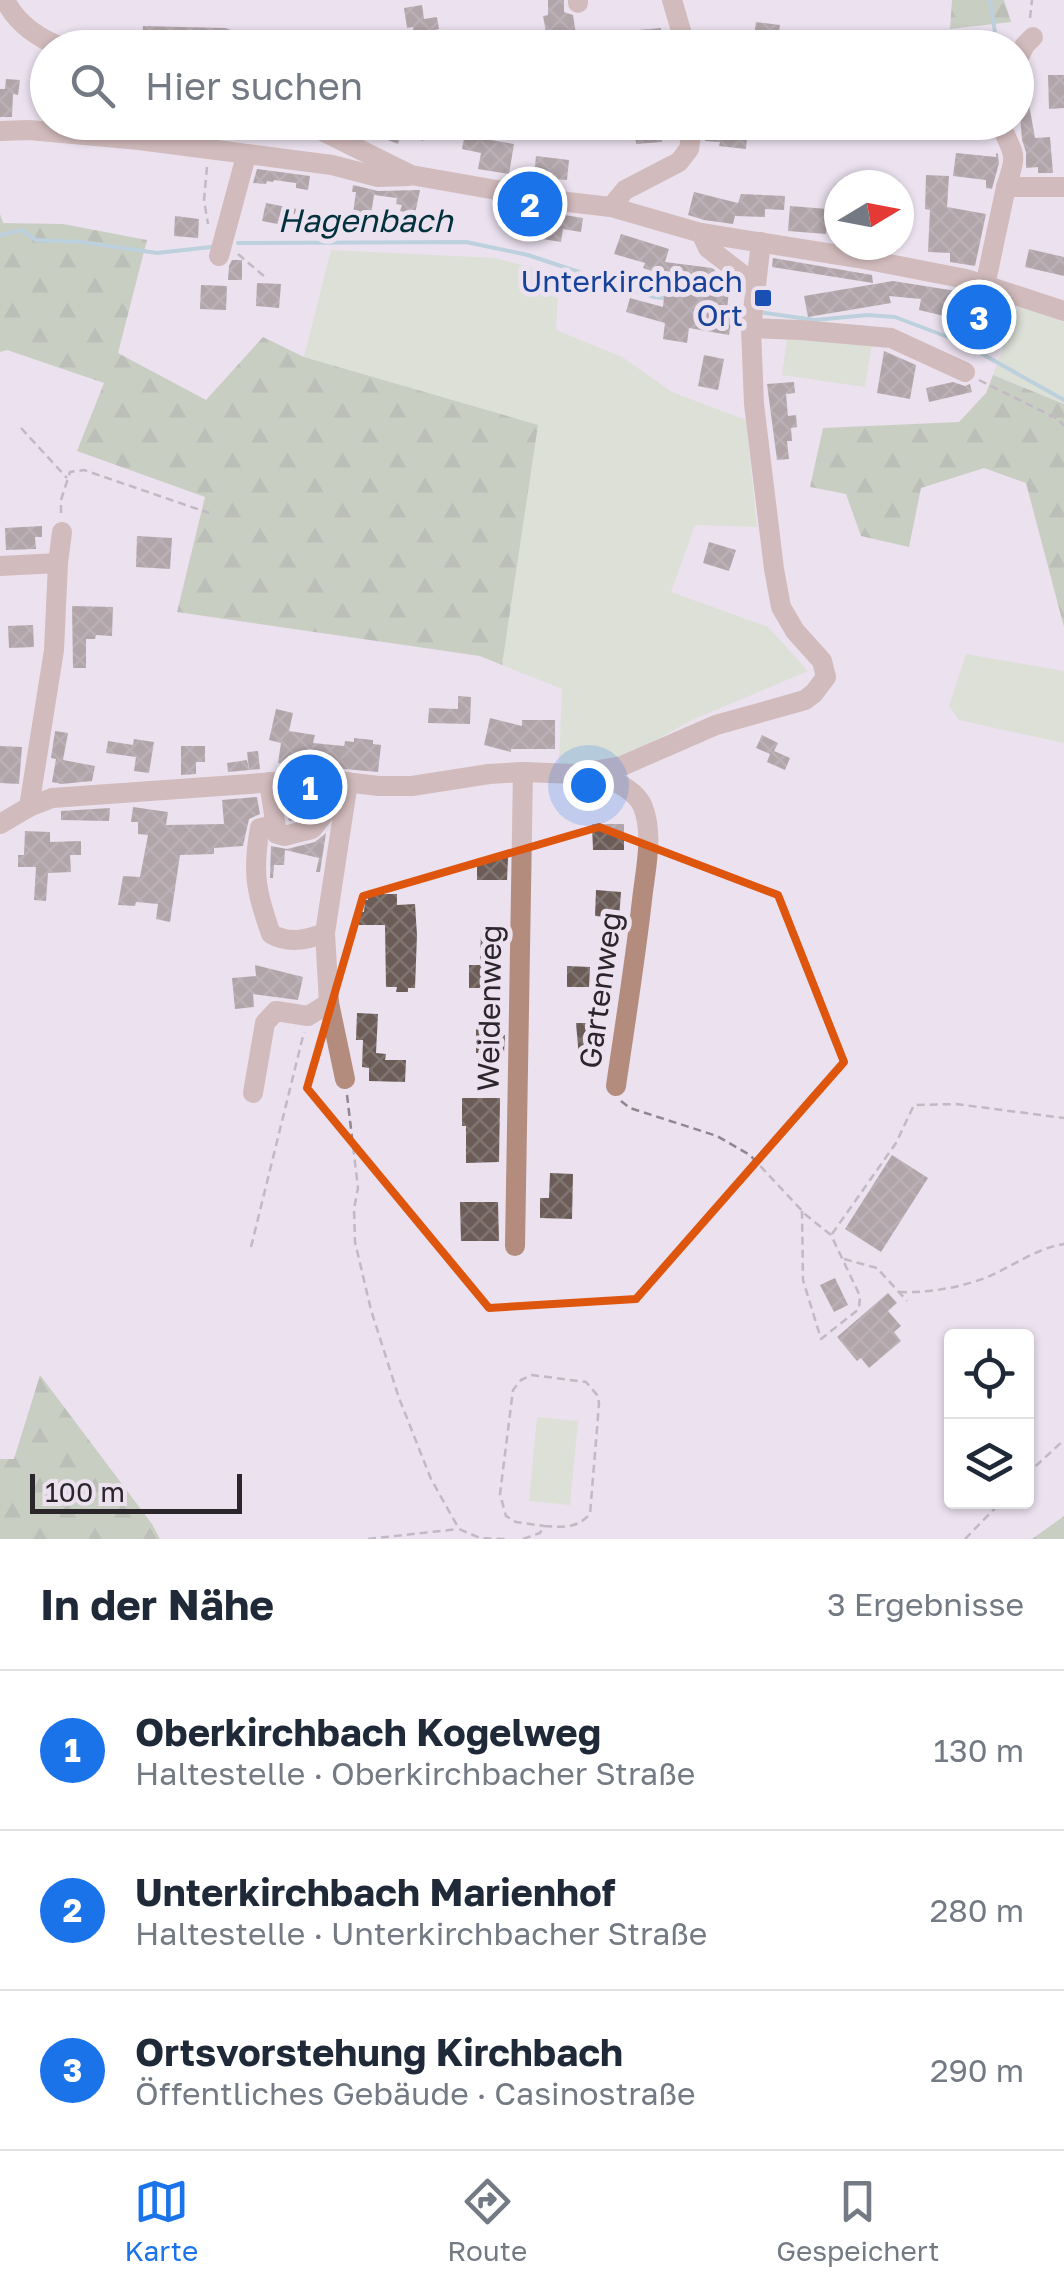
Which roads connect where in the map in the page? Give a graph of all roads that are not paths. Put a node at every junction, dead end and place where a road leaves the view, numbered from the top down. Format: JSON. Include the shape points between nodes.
{"nodes":[{"id":1,"x":4,"y":0,"type":"edge"},
{"id":2,"x":672,"y":0,"type":"edge"},
{"id":3,"x":31,"y":30,"type":"edge"},
{"id":4,"x":681,"y":30,"type":"edge"},
{"id":5,"x":30,"y":130,"type":"edge"},
{"id":6,"x":0,"y":131,"type":"edge"},
{"id":7,"x":138,"y":140,"type":"edge"},
{"id":8,"x":340,"y":140,"type":"edge"},
{"id":9,"x":691,"y":140,"type":"edge"},
{"id":10,"x":1010,"y":140,"type":"edge"},
{"id":11,"x":246,"y":156,"type":"junction"},
{"id":12,"x":411,"y":176,"type":"junction"},
{"id":13,"x":1006,"y":187,"type":"junction"},
{"id":14,"x":1064,"y":187,"type":"edge"},
{"id":15,"x":611,"y":207,"type":"junction"},
{"id":16,"x":701,"y":233,"type":"junction"},
{"id":17,"x":760,"y":242,"type":"junction"},
{"id":18,"x":219,"y":256,"type":"dead end"},
{"id":19,"x":985,"y":286,"type":"junction"},
{"id":20,"x":755,"y":294,"type":"junction"},
{"id":21,"x":1064,"y":312,"type":"edge"},
{"id":22,"x":752,"y":328,"type":"junction"},
{"id":23,"x":964,"y":372,"type":"road end"},
{"id":24,"x":62,"y":532,"type":"road end"},
{"id":25,"x":58,"y":564,"type":"junction"},
{"id":26,"x":0,"y":566,"type":"edge"},
{"id":27,"x":594,"y":771,"type":"junction"},
{"id":28,"x":523,"y":772,"type":"junction"},
{"id":29,"x":270,"y":782,"type":"junction"},
{"id":30,"x":346,"y":792,"type":"junction"},
{"id":31,"x":29,"y":807,"type":"junction"},
{"id":32,"x":0,"y":824,"type":"edge"},
{"id":33,"x":275,"y":826,"type":"junction"},
{"id":34,"x":325,"y":933,"type":"junction"},
{"id":35,"x":329,"y":1003,"type":"junction"},
{"id":36,"x":345,"y":1078,"type":"road end"},
{"id":37,"x":616,"y":1086,"type":"road end"},
{"id":38,"x":253,"y":1093,"type":"dead end"},
{"id":39,"x":515,"y":1246,"type":"dead end"}],
"edges":[{"from":1,"to":3,"type":"street"},
{"from":2,"to":4,"type":"street"},
{"from":5,"to":6,"type":"street"},
{"from":7,"to":11,"type":"street"},
{"from":8,"to":12,"type":"street"},
{"from":9,"to":15,"type":"street","via":[[679,162],[625,190]]},
{"from":10,"to":13,"type":"street","via":[[1014,162]]},
{"from":11,"to":12,"type":"street"},
{"from":11,"to":18,"type":"street"},
{"from":12,"to":15,"type":"street"},
{"from":13,"to":14,"type":"street"},
{"from":13,"to":19,"type":"street"},
{"from":15,"to":16,"type":"street"},
{"from":16,"to":17,"type":"street"},
{"from":16,"to":20,"type":"street"},
{"from":17,"to":19,"type":"street"},
{"from":17,"to":20,"type":"street"},
{"from":19,"to":21,"type":"street"},
{"from":20,"to":22,"type":"street"},
{"from":22,"to":23,"type":"street","via":[[892,338]]},
{"from":22,"to":27,"type":"street","via":[[754,404],[781,607],[822,661],[826,677],[805,700]]},
{"from":24,"to":25,"type":"street"},
{"from":25,"to":26,"type":"street"},
{"from":25,"to":31,"type":"street","via":[[54,650]]},
{"from":27,"to":28,"type":"street"},
{"from":27,"to":37,"type":"street","name":"Gartenweg","via":[[634,794],[647,829]]},
{"from":28,"to":30,"type":"street"},
{"from":28,"to":39,"type":"street","name":"Weidenweg"},
{"from":29,"to":30,"type":"street","via":[[318,779]]},
{"from":29,"to":31,"type":"street","via":[[52,798]]},
{"from":29,"to":33,"type":"street"},
{"from":30,"to":33,"type":"street","via":[[312,829],[284,836]]},
{"from":30,"to":34,"type":"street"},
{"from":31,"to":32,"type":"street"},
{"from":33,"to":34,"type":"street","via":[[260,828],[256,852],[255,881],[271,934],[295,941]]},
{"from":34,"to":35,"type":"street"},
{"from":35,"to":36,"type":"street"},
{"from":35,"to":38,"type":"street","via":[[308,1016],[276,1012],[265,1023]]}]}
